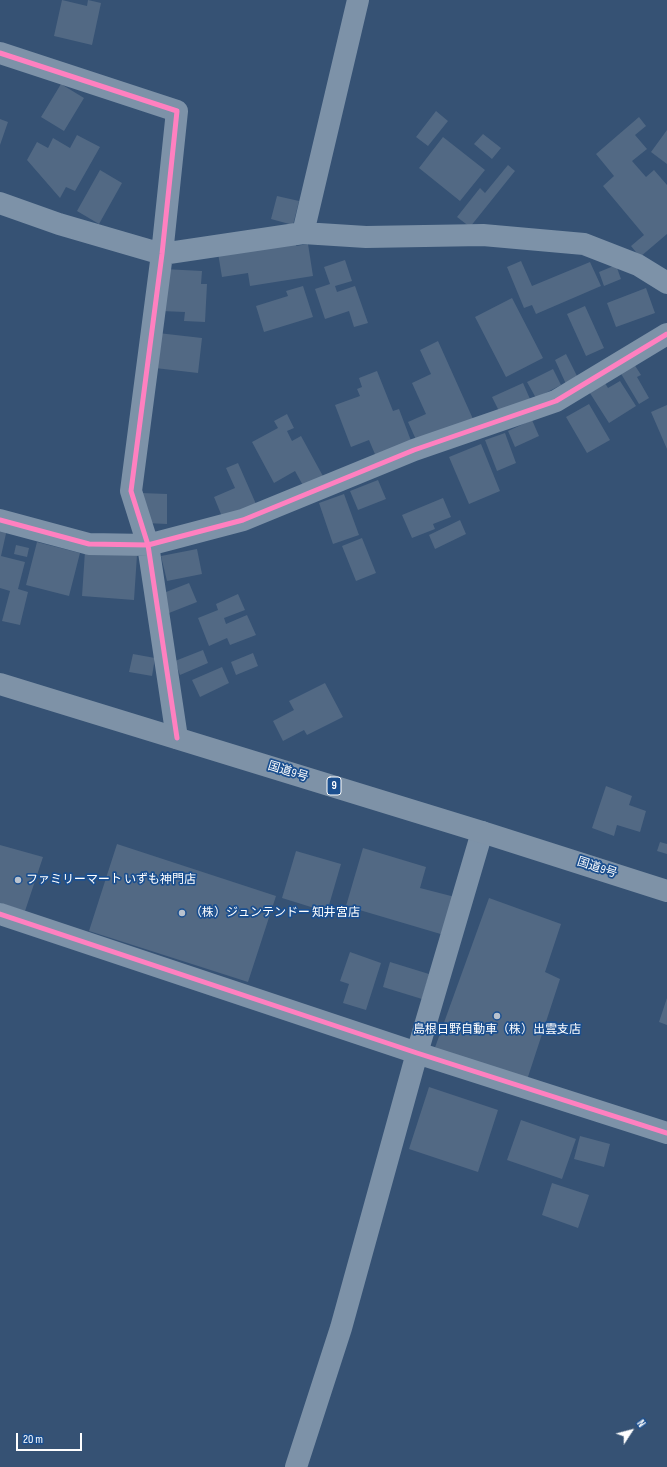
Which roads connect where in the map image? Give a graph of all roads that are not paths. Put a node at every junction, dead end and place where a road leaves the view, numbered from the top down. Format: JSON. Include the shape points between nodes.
{"nodes":[{"id":1,"x":358,"y":0,"type":"edge"},
{"id":2,"x":0,"y":53,"type":"edge"},
{"id":3,"x":0,"y":203,"type":"edge"},
{"id":4,"x":303,"y":233,"type":"junction"},
{"id":5,"x":162,"y":254,"type":"junction"},
{"id":6,"x":667,"y":283,"type":"edge"},
{"id":7,"x":667,"y":334,"type":"edge"},
{"id":8,"x":0,"y":520,"type":"edge"},
{"id":9,"x":148,"y":545,"type":"junction"},
{"id":10,"x":0,"y":684,"type":"edge"},
{"id":11,"x":176,"y":738,"type":"junction"},
{"id":12,"x":482,"y":832,"type":"junction"},
{"id":13,"x":667,"y":891,"type":"edge"},
{"id":14,"x":0,"y":914,"type":"edge"},
{"id":15,"x":417,"y":1053,"type":"junction"},
{"id":16,"x":667,"y":1132,"type":"edge"},
{"id":17,"x":296,"y":1467,"type":"edge"}],
"edges":[{"from":1,"to":4,"type":"street"},
{"from":2,"to":5,"type":"street","via":[[177,111]]},
{"from":3,"to":5,"type":"street","via":[[60,224]]},
{"from":4,"to":5,"type":"street"},
{"from":4,"to":6,"type":"street","via":[[366,237],[482,235],[584,244],[638,266]]},
{"from":5,"to":9,"type":"street","via":[[131,490]]},
{"from":7,"to":9,"type":"street","via":[[556,401],[414,450],[243,520]]},
{"from":8,"to":9,"type":"street","via":[[89,544]]},
{"from":9,"to":11,"type":"street"},
{"from":10,"to":11,"type":"highway","name":"国道9号","number":"9"},
{"from":11,"to":12,"type":"highway","name":"国道9号","number":"9"},
{"from":12,"to":13,"type":"highway","name":"国道9号","number":"9"},
{"from":12,"to":15,"type":"street"},
{"from":14,"to":15,"type":"street"},
{"from":15,"to":16,"type":"street"},
{"from":15,"to":17,"type":"street","via":[[341,1328]]}]}
